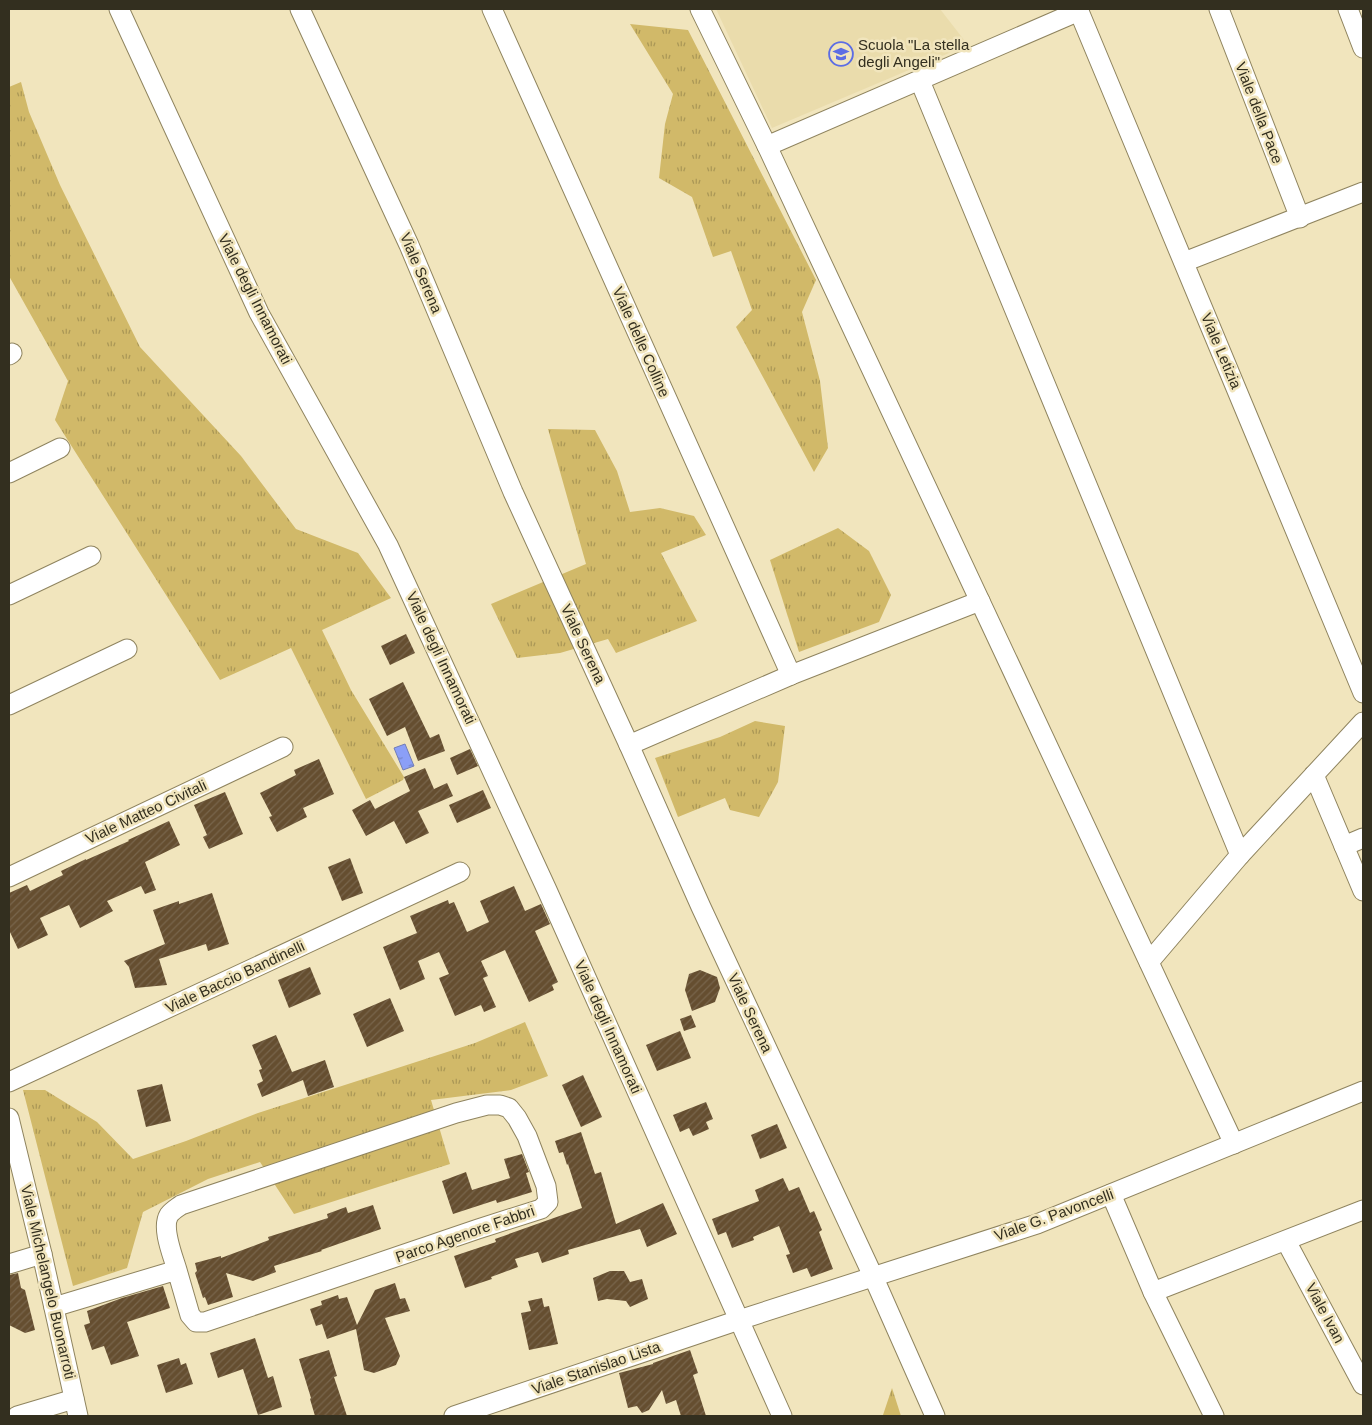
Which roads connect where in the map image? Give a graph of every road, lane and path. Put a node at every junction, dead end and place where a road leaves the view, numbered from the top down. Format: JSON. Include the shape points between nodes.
{"nodes":[{"id":1,"x":119,"y":9,"type":"edge"},
{"id":2,"x":300,"y":9,"type":"edge"},
{"id":3,"x":492,"y":9,"type":"edge"},
{"id":4,"x":700,"y":9,"type":"edge"},
{"id":5,"x":1219,"y":9,"type":"edge"},
{"id":6,"x":1348,"y":9,"type":"edge"},
{"id":7,"x":1078,"y":10,"type":"edge"},
{"id":8,"x":1363,"y":48,"type":"edge"},
{"id":9,"x":920,"y":81,"type":"junction"},
{"id":10,"x":767,"y":146,"type":"junction"},
{"id":11,"x":1363,"y":192,"type":"edge"},
{"id":12,"x":1300,"y":218,"type":"junction"},
{"id":13,"x":1184,"y":262,"type":"junction"},
{"id":14,"x":60,"y":448,"type":"dead end"},
{"id":15,"x":9,"y":473,"type":"edge"},
{"id":16,"x":92,"y":556,"type":"dead end"},
{"id":17,"x":9,"y":595,"type":"edge"},
{"id":18,"x":980,"y":601,"type":"junction"},
{"id":19,"x":127,"y":649,"type":"dead end"},
{"id":20,"x":791,"y":675,"type":"junction"},
{"id":21,"x":1363,"y":693,"type":"edge"},
{"id":22,"x":9,"y":705,"type":"edge"},
{"id":23,"x":1363,"y":722,"type":"edge"},
{"id":24,"x":628,"y":745,"type":"junction"},
{"id":25,"x":283,"y":747,"type":"dead end"},
{"id":26,"x":1314,"y":775,"type":"junction"},
{"id":27,"x":1363,"y":838,"type":"edge"},
{"id":28,"x":1344,"y":846,"type":"junction"},
{"id":29,"x":1240,"y":855,"type":"junction"},
{"id":30,"x":460,"y":872,"type":"dead end"},
{"id":31,"x":9,"y":877,"type":"edge"},
{"id":32,"x":1363,"y":891,"type":"edge"},
{"id":33,"x":1149,"y":962,"type":"junction"},
{"id":34,"x":9,"y":1082,"type":"edge"},
{"id":35,"x":1363,"y":1091,"type":"edge"},
{"id":36,"x":9,"y":1118,"type":"edge"},
{"id":37,"x":1234,"y":1144,"type":"junction"},
{"id":38,"x":1110,"y":1194,"type":"junction"},
{"id":39,"x":1363,"y":1210,"type":"edge"},
{"id":40,"x":1286,"y":1240,"type":"junction"},
{"id":41,"x":42,"y":1254,"type":"junction"},
{"id":42,"x":9,"y":1264,"type":"edge"},
{"id":43,"x":177,"y":1270,"type":"junction"},
{"id":44,"x":873,"y":1276,"type":"junction"},
{"id":45,"x":1153,"y":1292,"type":"junction"},
{"id":46,"x":54,"y":1307,"type":"junction"},
{"id":47,"x":738,"y":1320,"type":"junction"},
{"id":48,"x":1363,"y":1385,"type":"edge"},
{"id":49,"x":76,"y":1407,"type":"edge"},
{"id":50,"x":17,"y":1416,"type":"edge"},
{"id":51,"x":454,"y":1416,"type":"edge"},
{"id":52,"x":782,"y":1416,"type":"edge"},
{"id":53,"x":935,"y":1416,"type":"edge"},
{"id":54,"x":1214,"y":1416,"type":"edge"}],
"edges":[{"from":1,"to":47,"type":"street","name":"Viale degli Innamorati","via":[[259,313],[388,545],[547,890]]},
{"from":2,"to":24,"type":"street","name":"Viale Serena","via":[[409,245],[513,492]]},
{"from":3,"to":20,"type":"street","name":"Viale delle Colline"},
{"from":4,"to":10,"type":"street"},
{"from":5,"to":12,"type":"street","name":"Viale della Pace"},
{"from":6,"to":8,"type":"street"},
{"from":7,"to":9,"type":"street"},
{"from":7,"to":13,"type":"street","name":"Viale Letizia"},
{"from":9,"to":10,"type":"street"},
{"from":9,"to":29,"type":"street"},
{"from":10,"to":18,"type":"street"},
{"from":11,"to":12,"type":"street"},
{"from":12,"to":13,"type":"street"},
{"from":13,"to":21,"type":"street","name":"Viale Letizia"},
{"from":14,"to":15,"type":"street"},
{"from":16,"to":17,"type":"street"},
{"from":18,"to":20,"type":"street"},
{"from":18,"to":33,"type":"street"},
{"from":19,"to":22,"type":"street"},
{"from":20,"to":24,"type":"street"},
{"from":23,"to":26,"type":"street"},
{"from":24,"to":44,"type":"street","name":"Viale Serena"},
{"from":25,"to":31,"type":"street","name":"Viale Matteo Civitali"},
{"from":26,"to":28,"type":"street"},
{"from":26,"to":29,"type":"street"},
{"from":27,"to":28,"type":"street"},
{"from":28,"to":32,"type":"street"},
{"from":29,"to":33,"type":"street"},
{"from":30,"to":34,"type":"street","name":"Viale Baccio Bandinelli"},
{"from":33,"to":37,"type":"street"},
{"from":35,"to":37,"type":"street","name":"Viale G. Pavoncelli"},
{"from":36,"to":41,"type":"street","name":"Viale Michelangelo Buonarroti"},
{"from":37,"to":38,"type":"street","name":"Viale G. Pavoncelli"},
{"from":38,"to":44,"type":"street","name":"Viale G. Pavoncelli","via":[[1037,1224]]},
{"from":38,"to":45,"type":"street"},
{"from":39,"to":40,"type":"street"},
{"from":40,"to":45,"type":"street"},
{"from":40,"to":48,"type":"street","name":"Viale Ivan"},
{"from":41,"to":42,"type":"street"},
{"from":41,"to":46,"type":"street","name":"Viale Michelangelo Buonarroti"},
{"from":43,"to":43,"type":"street","name":"Parco Agenore Fabbri","via":[[166,1222],[170,1213],[182,1205],[487,1105],[509,1108],[517,1118],[546,1186],[548,1202],[541,1209],[205,1322],[196,1322],[190,1315]]},
{"from":43,"to":46,"type":"street"},
{"from":44,"to":47,"type":"street","name":"Viale G. Pavoncelli"},
{"from":44,"to":53,"type":"street","name":"Viale Serena"},
{"from":45,"to":54,"type":"street"},
{"from":46,"to":49,"type":"street","name":"Viale Michelangelo Buonarroti"},
{"from":47,"to":51,"type":"street","name":"Viale Stanislao Lista"},
{"from":47,"to":52,"type":"street","name":"Viale degli Innamorati"},
{"from":49,"to":50,"type":"street"}]}
